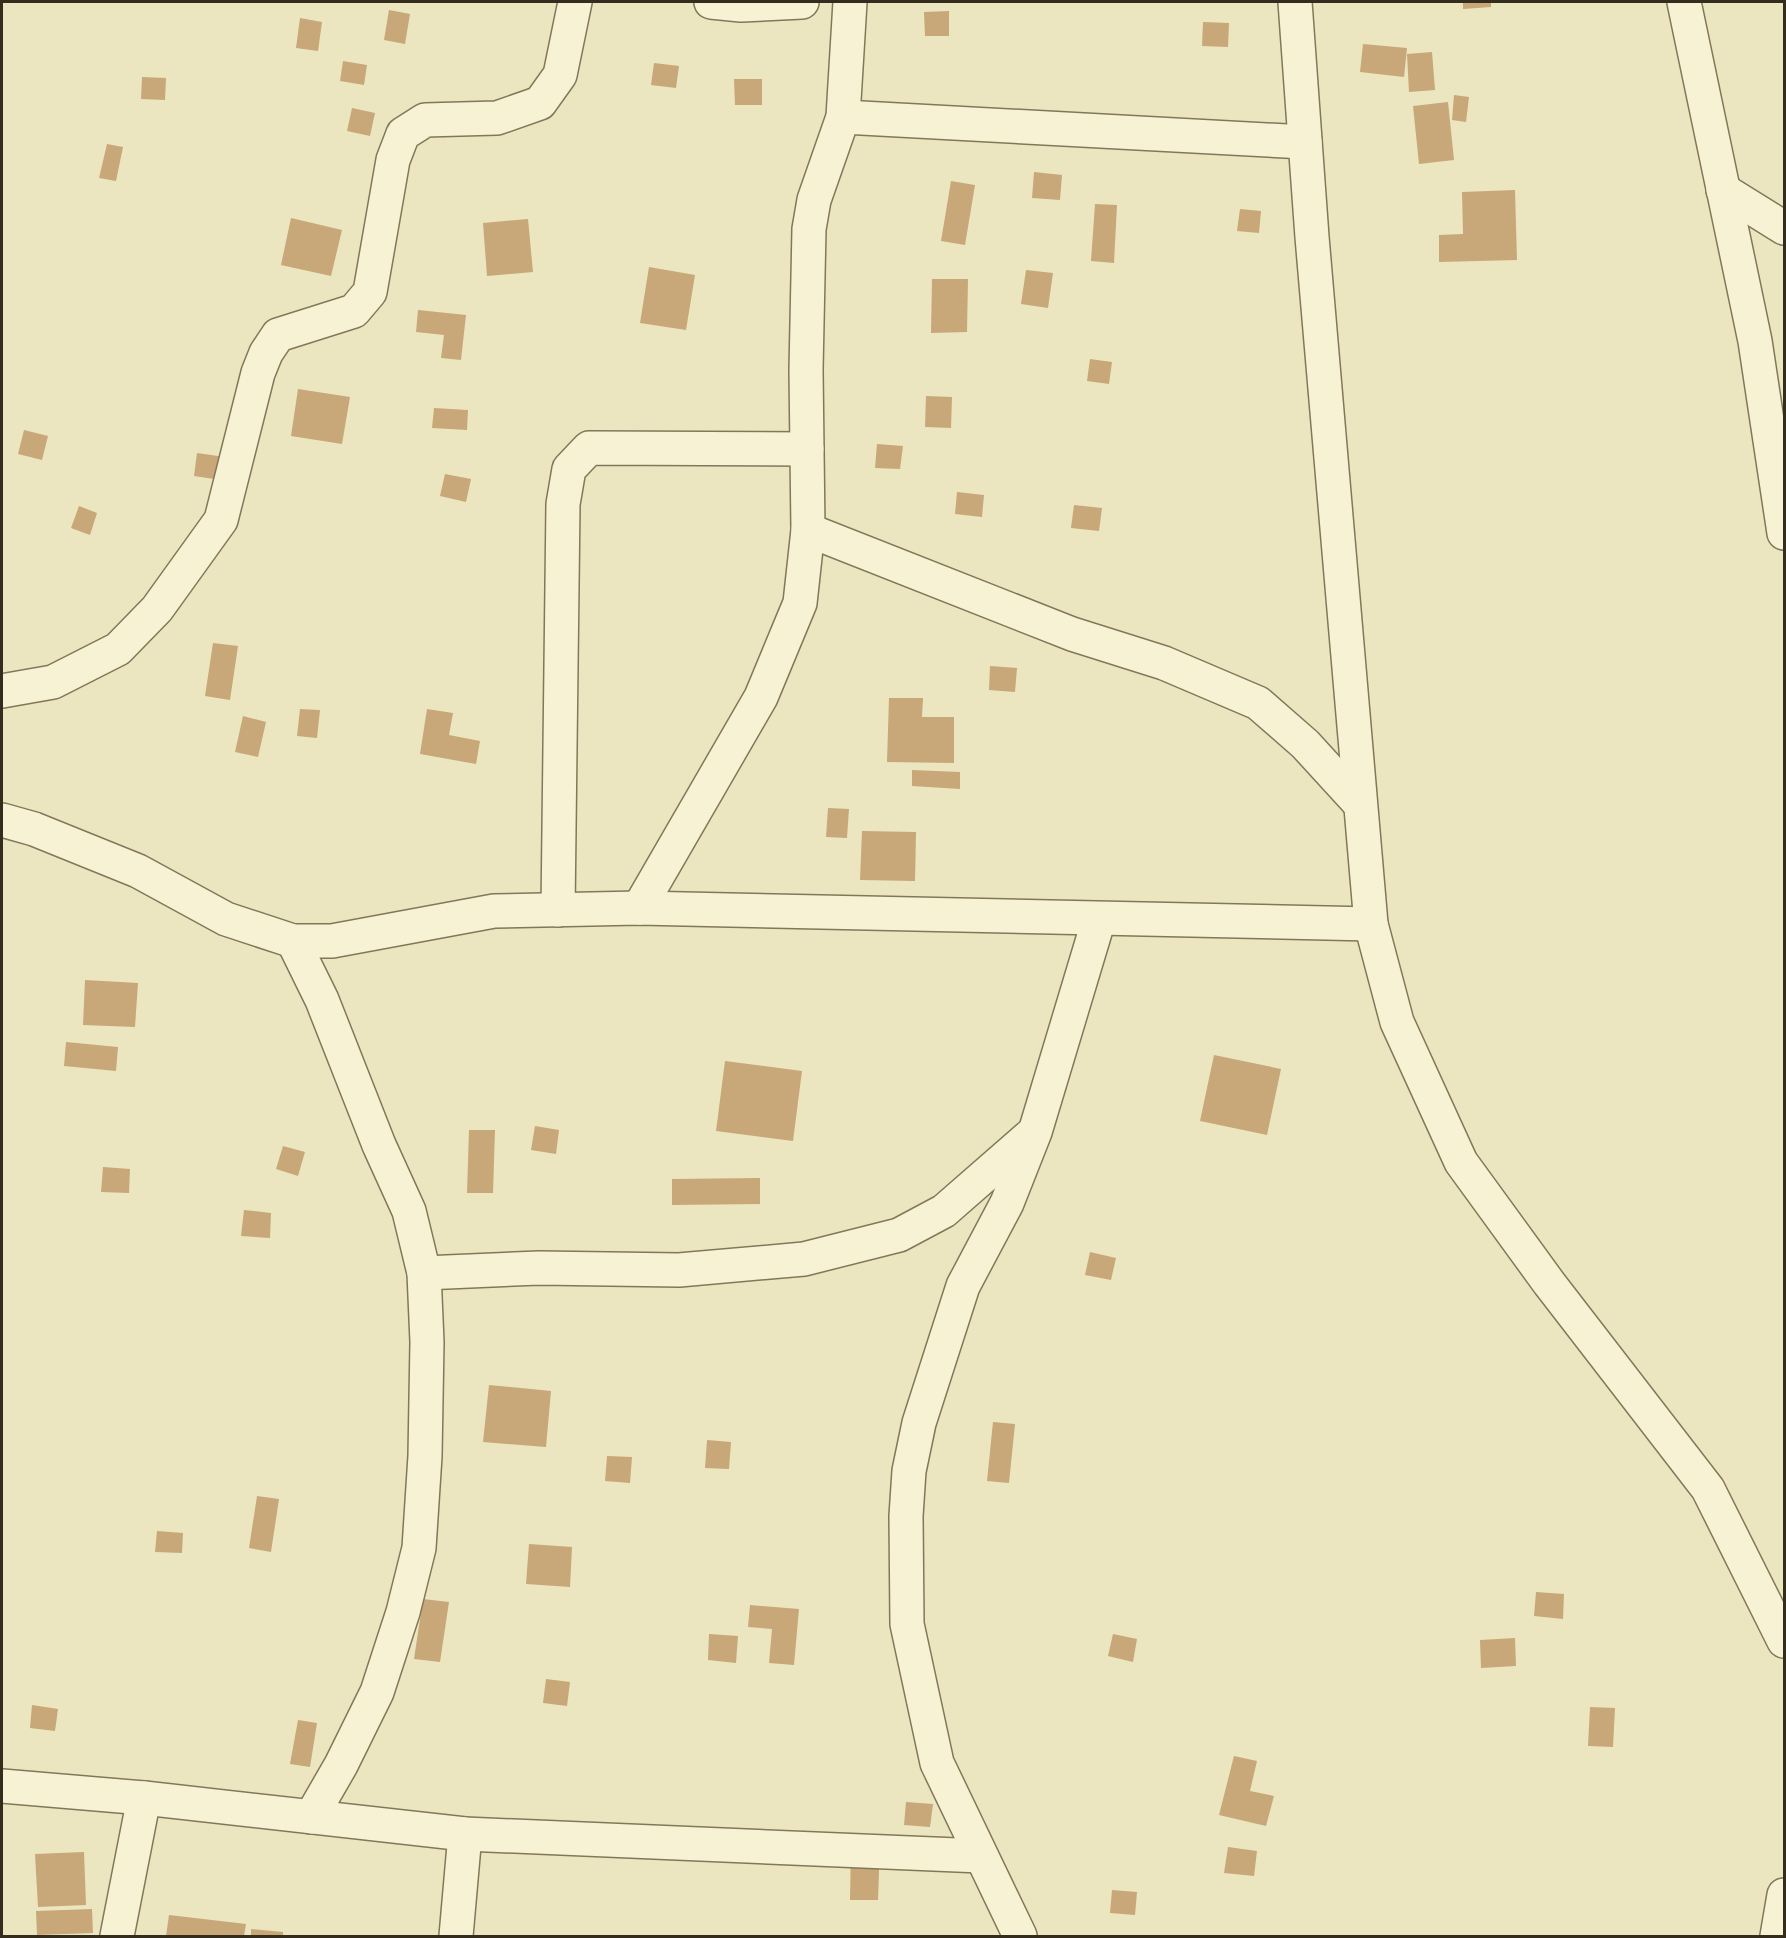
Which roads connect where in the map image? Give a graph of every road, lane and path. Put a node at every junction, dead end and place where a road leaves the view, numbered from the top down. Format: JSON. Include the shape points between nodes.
{"nodes":[{"id":1,"x":574,"y":2,"type":"edge"},
{"id":2,"x":711,"y":2,"type":"edge"},
{"id":3,"x":802,"y":2,"type":"edge"},
{"id":4,"x":850,"y":2,"type":"edge"},
{"id":5,"x":1295,"y":2,"type":"edge"},
{"id":6,"x":1684,"y":2,"type":"edge"},
{"id":7,"x":843,"y":117,"type":"junction"},
{"id":8,"x":1305,"y":142,"type":"junction"},
{"id":9,"x":1723,"y":190,"type":"junction"},
{"id":10,"x":1785,"y":228,"type":"edge"},
{"id":11,"x":807,"y":449,"type":"junction"},
{"id":12,"x":808,"y":530,"type":"junction"},
{"id":13,"x":1785,"y":533,"type":"edge"},
{"id":14,"x":2,"y":691,"type":"edge"},
{"id":15,"x":1360,"y":804,"type":"junction"},
{"id":16,"x":2,"y":820,"type":"edge"},
{"id":17,"x":639,"y":908,"type":"junction"},
{"id":18,"x":558,"y":910,"type":"junction"},
{"id":19,"x":1099,"y":919,"type":"junction"},
{"id":20,"x":1371,"y":924,"type":"junction"},
{"id":21,"x":293,"y":941,"type":"junction"},
{"id":22,"x":1035,"y":1132,"type":"junction"},
{"id":23,"x":424,"y":1273,"type":"junction"},
{"id":24,"x":1785,"y":1641,"type":"edge"},
{"id":25,"x":2,"y":1786,"type":"edge"},
{"id":26,"x":144,"y":1798,"type":"junction"},
{"id":27,"x":310,"y":1816,"type":"junction"},
{"id":28,"x":465,"y":1834,"type":"junction"},
{"id":29,"x":981,"y":1856,"type":"junction"},
{"id":30,"x":1785,"y":1895,"type":"edge"},
{"id":31,"x":117,"y":1936,"type":"edge"},
{"id":32,"x":456,"y":1936,"type":"edge"},
{"id":33,"x":1020,"y":1936,"type":"edge"},
{"id":34,"x":1777,"y":1936,"type":"edge"}],
"edges":[{"from":1,"to":14,"type":"street","via":[[560,75],[540,102],[497,118],[424,120],[404,135],[393,160],[370,292],[354,312],[278,335],[258,373],[221,520],[157,609],[118,649],[53,682]]},
{"from":2,"to":3,"type":"street"},
{"from":4,"to":7,"type":"street"},
{"from":5,"to":8,"type":"street"},
{"from":6,"to":9,"type":"street"},
{"from":7,"to":8,"type":"street"},
{"from":7,"to":11,"type":"street","via":[[814,200],[809,229]]},
{"from":8,"to":15,"type":"street"},
{"from":9,"to":10,"type":"street"},
{"from":9,"to":13,"type":"street","via":[[1755,341]]},
{"from":11,"to":12,"type":"street"},
{"from":11,"to":18,"type":"street","via":[[590,448],[569,469],[564,504]]},
{"from":12,"to":15,"type":"street","via":[[1072,634],[1164,663],[1258,703],[1305,744]]},
{"from":12,"to":17,"type":"street","via":[[800,603],[761,697]]},
{"from":15,"to":20,"type":"street"},
{"from":16,"to":21,"type":"street","via":[[138,871],[226,919]]},
{"from":17,"to":18,"type":"street"},
{"from":17,"to":19,"type":"street"},
{"from":18,"to":21,"type":"street","via":[[494,911],[332,941]]},
{"from":19,"to":20,"type":"street"},
{"from":19,"to":22,"type":"street"},
{"from":20,"to":24,"type":"street","via":[[1397,1022],[1461,1162],[1708,1489]]},
{"from":21,"to":23,"type":"street","via":[[322,1000],[409,1211]]},
{"from":22,"to":23,"type":"street","via":[[944,1211],[899,1235],[804,1259],[679,1270],[539,1268]]},
{"from":22,"to":29,"type":"street","via":[[1007,1203],[963,1286],[920,1423],[909,1472],[907,1624],[937,1763]]},
{"from":23,"to":27,"type":"street","via":[[425,1456],[419,1548],[377,1692],[341,1765]]},
{"from":25,"to":26,"type":"street"},
{"from":26,"to":27,"type":"street"},
{"from":26,"to":31,"type":"street"},
{"from":27,"to":28,"type":"street"},
{"from":28,"to":29,"type":"street"},
{"from":28,"to":32,"type":"street"},
{"from":29,"to":33,"type":"street"},
{"from":30,"to":34,"type":"street"}]}
